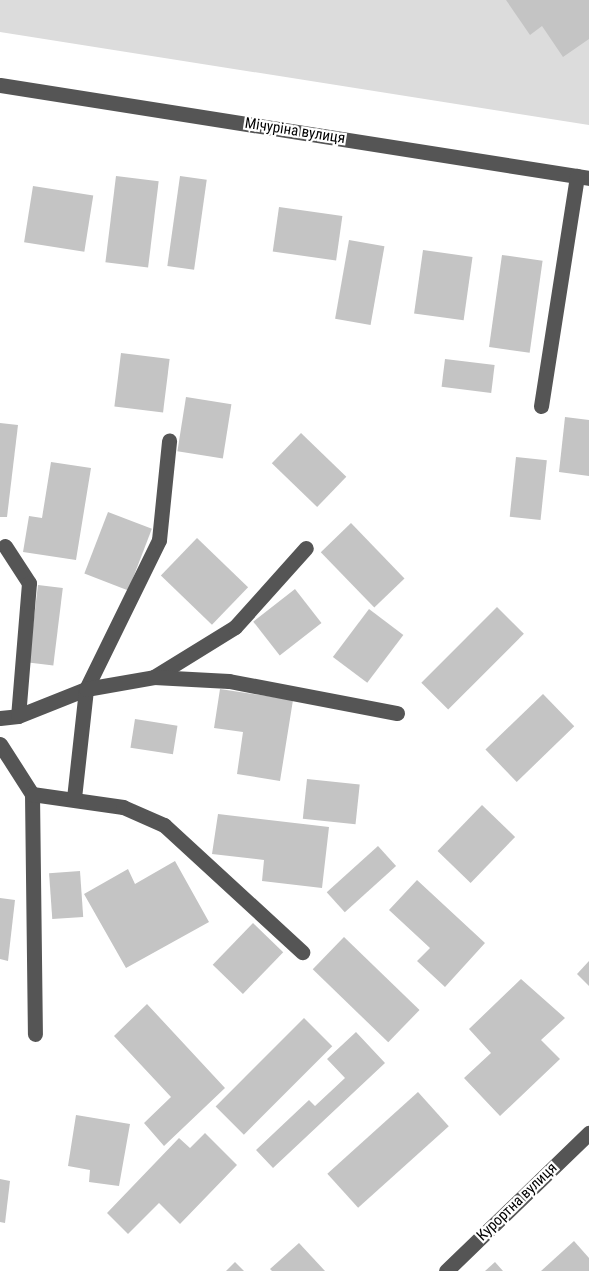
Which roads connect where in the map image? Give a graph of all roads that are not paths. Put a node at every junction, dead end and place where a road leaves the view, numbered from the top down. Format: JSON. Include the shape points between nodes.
{"nodes":[{"id":1,"x":0,"y":85,"type":"edge"},
{"id":2,"x":583,"y":177,"type":"edge"},
{"id":3,"x":541,"y":406,"type":"dead end"},
{"id":4,"x":169,"y":441,"type":"dead end"},
{"id":5,"x":5,"y":546,"type":"dead end"},
{"id":6,"x":306,"y":548,"type":"dead end"},
{"id":7,"x":154,"y":677,"type":"junction"},
{"id":8,"x":86,"y":689,"type":"junction"},
{"id":9,"x":397,"y":713,"type":"dead end"},
{"id":10,"x":18,"y":716,"type":"junction"},
{"id":11,"x":0,"y":717,"type":"edge"},
{"id":12,"x":0,"y":744,"type":"edge"},
{"id":13,"x":32,"y":794,"type":"junction"},
{"id":14,"x":74,"y":798,"type":"junction"},
{"id":15,"x":302,"y":952,"type":"dead end"},
{"id":16,"x":35,"y":1034,"type":"dead end"},
{"id":17,"x":589,"y":1133,"type":"edge"},
{"id":18,"x":446,"y":1271,"type":"edge"}],
"edges":[{"from":1,"to":2,"type":"street","name":"Мічуріна вулиця"},
{"from":2,"to":3,"type":"street"},
{"from":4,"to":8,"type":"street","via":[[159,540]]},
{"from":5,"to":10,"type":"street","via":[[29,583]]},
{"from":6,"to":7,"type":"street","via":[[234,627]]},
{"from":7,"to":8,"type":"street"},
{"from":7,"to":9,"type":"street","via":[[229,681]]},
{"from":8,"to":10,"type":"street"},
{"from":8,"to":14,"type":"street"},
{"from":10,"to":11,"type":"street"},
{"from":12,"to":13,"type":"street"},
{"from":13,"to":14,"type":"street"},
{"from":13,"to":16,"type":"street"},
{"from":14,"to":15,"type":"street","via":[[123,807],[164,825]]},
{"from":17,"to":18,"type":"street","name":"Курортна вулиця"}]}
